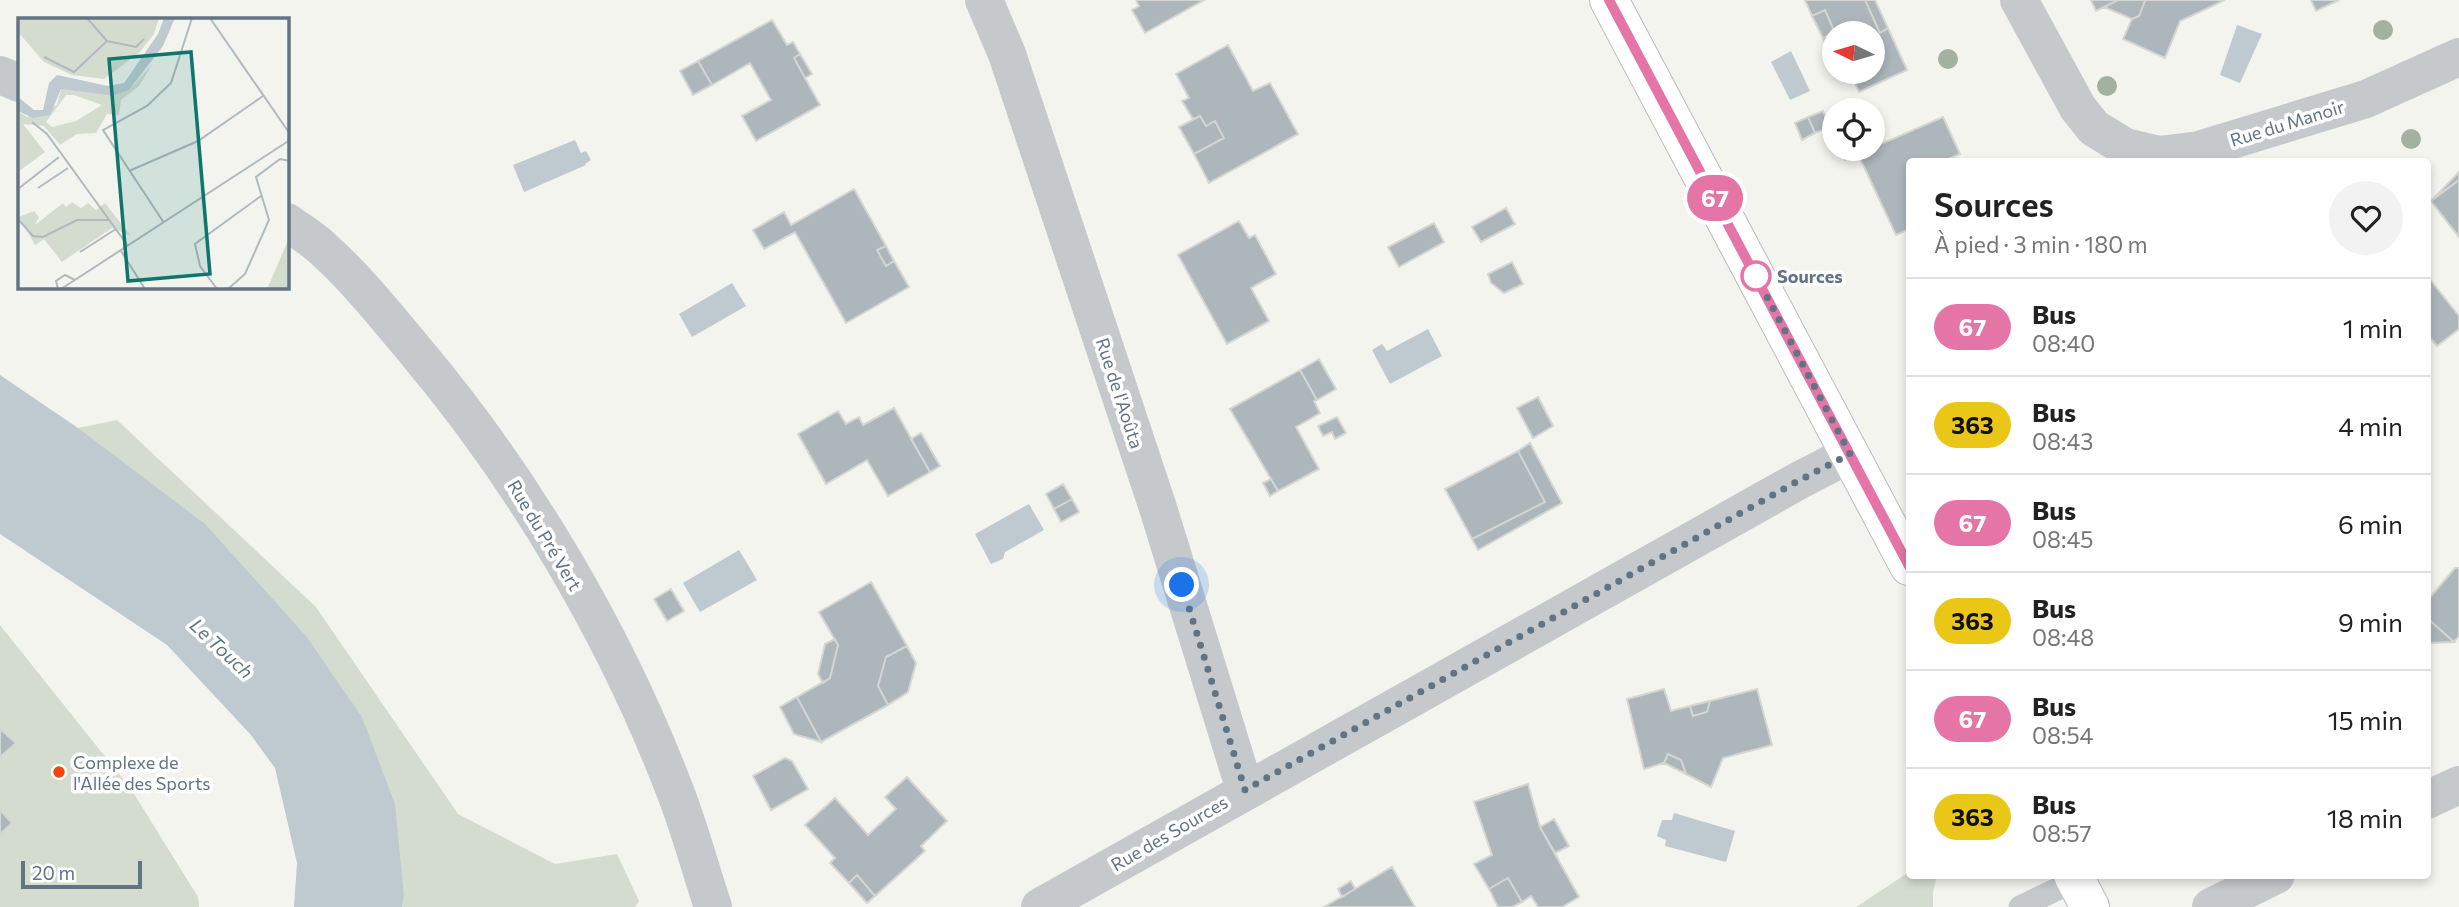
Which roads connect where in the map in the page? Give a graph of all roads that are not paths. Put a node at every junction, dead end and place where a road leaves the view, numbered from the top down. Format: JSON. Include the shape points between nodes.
{"nodes":[{"id":1,"x":984,"y":0,"type":"edge"},
{"id":2,"x":1609,"y":0,"type":"edge"},
{"id":3,"x":2019,"y":0,"type":"edge"},
{"id":4,"x":2459,"y":57,"type":"edge"},
{"id":5,"x":0,"y":75,"type":"edge"},
{"id":6,"x":18,"y":82,"type":"edge"},
{"id":7,"x":289,"y":223,"type":"edge"},
{"id":8,"x":1850,"y":454,"type":"junction"},
{"id":9,"x":1906,"y":560,"type":"edge"},
{"id":10,"x":2459,"y":785,"type":"edge"},
{"id":11,"x":1245,"y":790,"type":"junction"},
{"id":12,"x":2431,"y":798,"type":"edge"},
{"id":13,"x":2268,"y":879,"type":"edge"},
{"id":14,"x":2080,"y":887,"type":"edge"},
{"id":15,"x":713,"y":907,"type":"edge"},
{"id":16,"x":1040,"y":907,"type":"edge"},
{"id":17,"x":2020,"y":907,"type":"edge"},
{"id":18,"x":2211,"y":907,"type":"edge"}],
"edges":[{"from":1,"to":11,"type":"street","name":"Rue de l'Aoûta","via":[[1007,54],[1154,495]]},
{"from":2,"to":8,"type":"main road"},
{"from":3,"to":4,"type":"street","name":"Rue du Manoir","via":[[2078,108],[2094,128],[2125,147],[2159,155],[2199,150],[2366,99]]},
{"from":5,"to":6,"type":"street"},
{"from":7,"to":15,"type":"street","name":"Rue du Pré Vert","via":[[321,247],[401,333],[481,433],[548,533],[649,729],[676,793]]},
{"from":8,"to":9,"type":"main road"},
{"from":8,"to":11,"type":"street","name":"Rue des Sources"},
{"from":10,"to":12,"type":"street"},
{"from":11,"to":16,"type":"street","name":"Rue des Sources"},
{"from":13,"to":18,"type":"street"},
{"from":14,"to":17,"type":"lane"}]}
